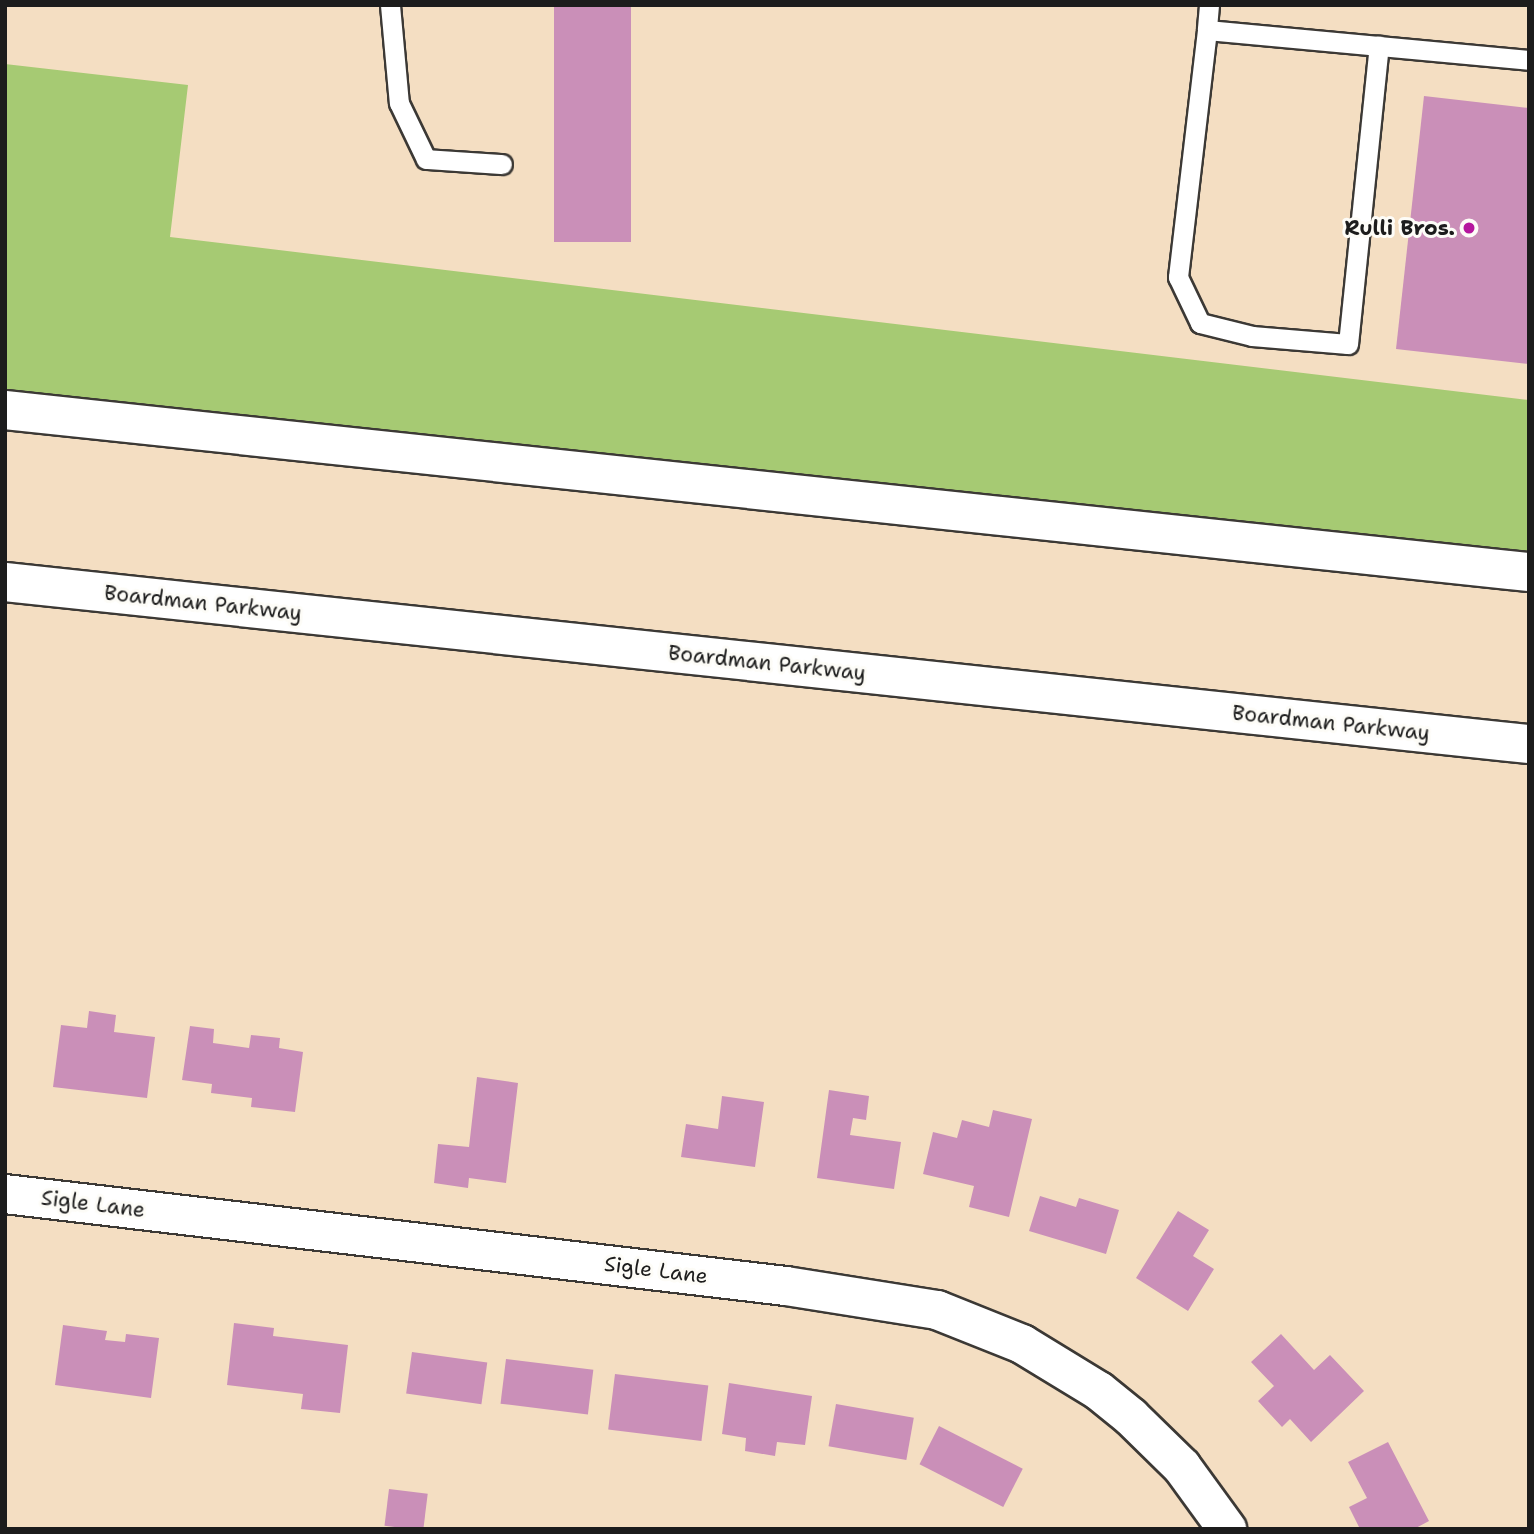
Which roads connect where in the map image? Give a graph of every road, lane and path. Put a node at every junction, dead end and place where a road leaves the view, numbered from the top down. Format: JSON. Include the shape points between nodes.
{"nodes":[{"id":1,"x":390,"y":5,"type":"edge"},
{"id":2,"x":1209,"y":5,"type":"edge"},
{"id":3,"x":1207,"y":30,"type":"junction"},
{"id":4,"x":1379,"y":46,"type":"junction"},
{"id":5,"x":1529,"y":60,"type":"edge"},
{"id":6,"x":502,"y":164,"type":"dead end"},
{"id":7,"x":5,"y":410,"type":"edge"},
{"id":8,"x":1529,"y":572,"type":"edge"},
{"id":9,"x":5,"y":582,"type":"edge"},
{"id":10,"x":1529,"y":744,"type":"edge"},
{"id":11,"x":5,"y":1194,"type":"edge"},
{"id":12,"x":1227,"y":1529,"type":"edge"}],
"edges":[{"from":1,"to":6,"type":"lane","via":[[399,103],[426,159]]},
{"from":2,"to":3,"type":"lane"},
{"from":3,"to":4,"type":"lane"},
{"from":3,"to":4,"type":"lane","via":[[1178,277],[1200,323],[1252,336],[1348,344]]},
{"from":4,"to":5,"type":"lane"},
{"from":7,"to":8,"type":"main road"},
{"from":9,"to":10,"type":"main road","name":"Boardman Parkway"},
{"from":11,"to":12,"type":"main road","name":"Sigle Lane","via":[[786,1286],[937,1310],[1022,1344],[1099,1391],[1182,1467]]}]}
